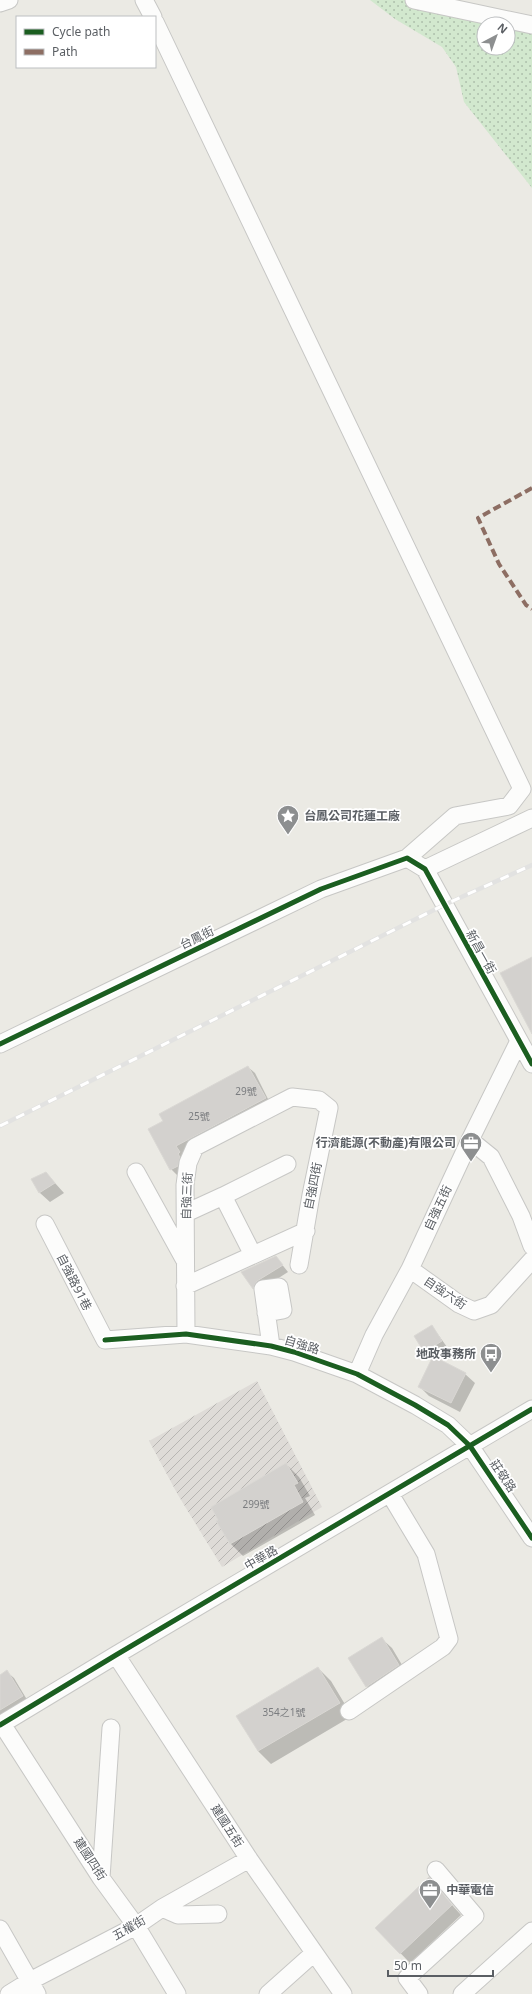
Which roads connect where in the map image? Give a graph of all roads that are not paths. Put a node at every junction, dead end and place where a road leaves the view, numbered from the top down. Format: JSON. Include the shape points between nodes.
{"nodes":[{"id":1,"x":9,"y":0,"type":"edge"},
{"id":2,"x":144,"y":0,"type":"edge"},
{"id":3,"x":414,"y":0,"type":"edge"},
{"id":4,"x":0,"y":3,"type":"edge"},
{"id":5,"x":152,"y":16,"type":"edge"},
{"id":6,"x":156,"y":24,"type":"edge"},
{"id":7,"x":532,"y":25,"type":"edge"},
{"id":8,"x":532,"y":818,"type":"edge"},
{"id":9,"x":407,"y":858,"type":"junction"},
{"id":10,"x":425,"y":869,"type":"junction"},
{"id":11,"x":519,"y":1041,"type":"junction"},
{"id":12,"x":0,"y":1044,"type":"edge"},
{"id":13,"x":532,"y":1064,"type":"edge"},
{"id":14,"x":319,"y":1100,"type":"joint"},
{"id":15,"x":470,"y":1140,"type":"junction"},
{"id":16,"x":287,"y":1164,"type":"dead end"},
{"id":17,"x":136,"y":1172,"type":"dead end"},
{"id":18,"x":223,"y":1196,"type":"junction"},
{"id":19,"x":186,"y":1213,"type":"junction"},
{"id":20,"x":45,"y":1224,"type":"dead end"},
{"id":21,"x":306,"y":1231,"type":"junction"},
{"id":22,"x":532,"y":1246,"type":"edge"},
{"id":23,"x":253,"y":1255,"type":"junction"},
{"id":24,"x":532,"y":1260,"type":"edge"},
{"id":25,"x":186,"y":1261,"type":"junction"},
{"id":26,"x":299,"y":1265,"type":"dead end"},
{"id":27,"x":410,"y":1269,"type":"junction"},
{"id":28,"x":185,"y":1286,"type":"junction"},
{"id":29,"x":266,"y":1313,"type":"dead end"},
{"id":30,"x":186,"y":1334,"type":"junction"},
{"id":31,"x":105,"y":1340,"type":"joint"},
{"id":32,"x":271,"y":1346,"type":"junction"},
{"id":33,"x":357,"y":1374,"type":"junction"},
{"id":34,"x":532,"y":1409,"type":"edge"},
{"id":35,"x":470,"y":1446,"type":"junction"},
{"id":36,"x":390,"y":1494,"type":"junction"},
{"id":37,"x":532,"y":1538,"type":"edge"},
{"id":38,"x":116,"y":1655,"type":"junction"},
{"id":39,"x":349,"y":1710,"type":"dead end"},
{"id":40,"x":1,"y":1725,"type":"edge"},
{"id":41,"x":111,"y":1728,"type":"dead end"},
{"id":42,"x":248,"y":1859,"type":"junction"},
{"id":43,"x":436,"y":1870,"type":"dead end"},
{"id":44,"x":101,"y":1878,"type":"junction"},
{"id":45,"x":162,"y":1908,"type":"junction"},
{"id":46,"x":218,"y":1914,"type":"dead end"},
{"id":47,"x":136,"y":1926,"type":"junction"},
{"id":48,"x":0,"y":1929,"type":"edge"},
{"id":49,"x":532,"y":1931,"type":"edge"},
{"id":50,"x":314,"y":1953,"type":"junction"},
{"id":51,"x":34,"y":1987,"type":"edge"},
{"id":52,"x":9,"y":1994,"type":"edge"},
{"id":53,"x":177,"y":1994,"type":"edge"},
{"id":54,"x":268,"y":1994,"type":"edge"},
{"id":55,"x":343,"y":1994,"type":"edge"},
{"id":56,"x":419,"y":1994,"type":"edge"},
{"id":57,"x":462,"y":1994,"type":"edge"}],
"edges":[{"from":1,"to":4,"type":"street"},
{"from":2,"to":5,"type":"street"},
{"from":3,"to":7,"type":"street"},
{"from":6,"to":9,"type":"street","via":[[522,789],[509,806],[455,816]]},
{"from":8,"to":10,"type":"street"},
{"from":9,"to":10,"type":"street","name":"新昌一街"},
{"from":9,"to":12,"type":"street","name":"台鳳街","via":[[321,889]]},
{"from":10,"to":11,"type":"street","name":"新昌一街"},
{"from":11,"to":13,"type":"street","name":"新昌一街"},
{"from":11,"to":15,"type":"street","name":"自強五街"},
{"from":14,"to":19,"type":"street","name":"自強三街","via":[[292,1097],[195,1147],[188,1163],[185,1185]]},
{"from":14,"to":21,"type":"street","name":"自強四街","via":[[329,1108]]},
{"from":15,"to":22,"type":"street","via":[[491,1157],[521,1216]]},
{"from":15,"to":27,"type":"street","name":"自強五街"},
{"from":16,"to":18,"type":"street"},
{"from":17,"to":25,"type":"street"},
{"from":18,"to":19,"type":"street"},
{"from":18,"to":23,"type":"street"},
{"from":19,"to":25,"type":"street","name":"自強三街"},
{"from":20,"to":31,"type":"street","name":"自強路91巷"},
{"from":21,"to":23,"type":"street"},
{"from":21,"to":26,"type":"street","name":"自強四街"},
{"from":23,"to":28,"type":"street"},
{"from":24,"to":27,"type":"street","name":"自強六街","via":[[490,1305],[474,1311],[459,1304]]},
{"from":25,"to":28,"type":"street","name":"自強三街"},
{"from":27,"to":33,"type":"street","name":"自強五街"},
{"from":28,"to":30,"type":"street","name":"自強三街"},
{"from":29,"to":32,"type":"street"},
{"from":30,"to":31,"type":"street","name":"自強路"},
{"from":30,"to":32,"type":"street","name":"自強路"},
{"from":32,"to":33,"type":"street","name":"自強路"},
{"from":33,"to":35,"type":"street","name":"自強路","via":[[448,1425]]},
{"from":34,"to":35,"type":"street","name":"中華路"},
{"from":35,"to":36,"type":"street","name":"中華路"},
{"from":35,"to":37,"type":"street","name":"莊敬路"},
{"from":36,"to":38,"type":"street","name":"中華路"},
{"from":36,"to":39,"type":"street","via":[[426,1554],[449,1639],[443,1647]]},
{"from":38,"to":40,"type":"street","name":"中華路"},
{"from":38,"to":42,"type":"street","name":"建國五街"},
{"from":40,"to":44,"type":"street","name":"建國四街"},
{"from":41,"to":44,"type":"street"},
{"from":42,"to":45,"type":"street","name":"五權街"},
{"from":42,"to":50,"type":"street","name":"建國五街"},
{"from":43,"to":56,"type":"street","via":[[475,1916],[407,1978]]},
{"from":44,"to":47,"type":"street","name":"建國四街"},
{"from":45,"to":46,"type":"street","via":[[178,1915]]},
{"from":45,"to":47,"type":"street","name":"五權街"},
{"from":47,"to":51,"type":"street","name":"五權街"},
{"from":47,"to":53,"type":"street","name":"建國四街"},
{"from":48,"to":51,"type":"street"},
{"from":49,"to":57,"type":"street"},
{"from":50,"to":54,"type":"street"},
{"from":50,"to":55,"type":"street","name":"建國五街"},
{"from":51,"to":52,"type":"street","name":"五權街"}]}
